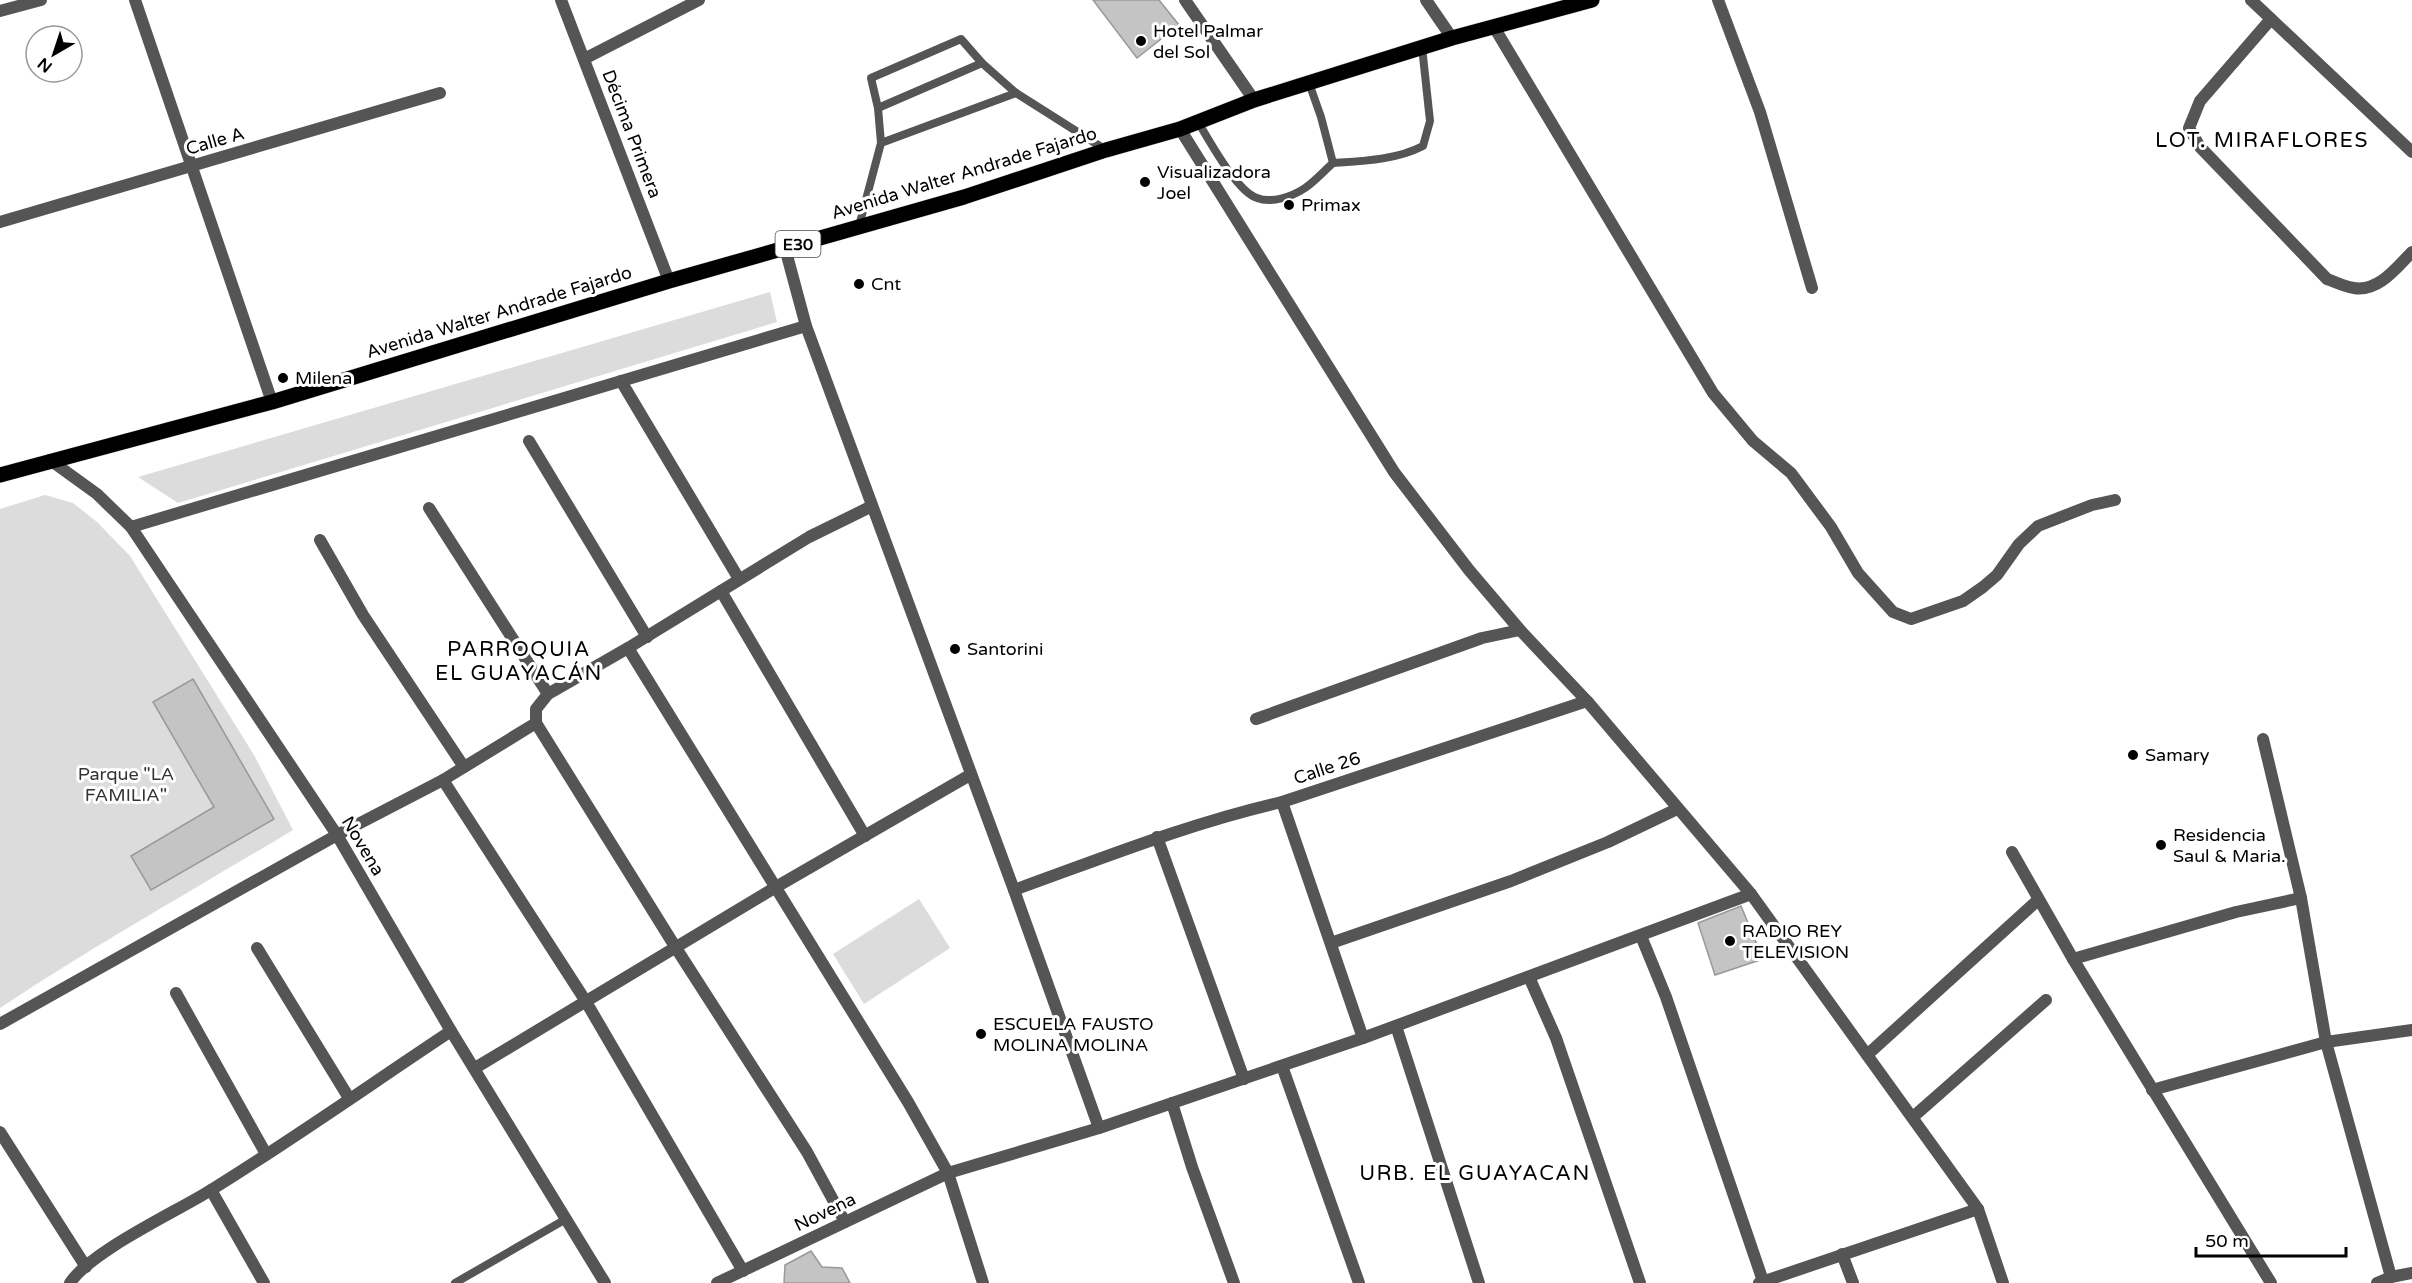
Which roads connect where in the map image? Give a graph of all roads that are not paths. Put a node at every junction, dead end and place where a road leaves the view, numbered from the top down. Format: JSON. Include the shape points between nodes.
{"nodes":[{"id":1,"x":41,"y":0,"type":"edge"},
{"id":2,"x":135,"y":0,"type":"edge"},
{"id":3,"x":561,"y":0,"type":"edge"},
{"id":4,"x":699,"y":0,"type":"edge"},
{"id":5,"x":1185,"y":0,"type":"edge"},
{"id":6,"x":1426,"y":0,"type":"edge"},
{"id":7,"x":1592,"y":0,"type":"edge"},
{"id":8,"x":1718,"y":0,"type":"edge"},
{"id":9,"x":2251,"y":0,"type":"edge"},
{"id":10,"x":0,"y":11,"type":"edge"},
{"id":11,"x":2271,"y":19,"type":"junction"},
{"id":12,"x":1494,"y":27,"type":"junction"},
{"id":13,"x":1452,"y":38,"type":"junction"},
{"id":14,"x":1422,"y":47,"type":"junction"},
{"id":15,"x":584,"y":59,"type":"junction"},
{"id":16,"x":982,"y":63,"type":"junction"},
{"id":17,"x":1309,"y":83,"type":"junction"},
{"id":18,"x":440,"y":93,"type":"dead end"},
{"id":19,"x":1016,"y":93,"type":"junction"},
{"id":20,"x":1254,"y":100,"type":"junction"},
{"id":21,"x":878,"y":108,"type":"junction"},
{"id":22,"x":1198,"y":122,"type":"junction"},
{"id":23,"x":1179,"y":129,"type":"junction"},
{"id":24,"x":881,"y":143,"type":"junction"},
{"id":25,"x":1106,"y":150,"type":"junction"},
{"id":26,"x":2412,"y":152,"type":"edge"},
{"id":27,"x":1333,"y":163,"type":"junction"},
{"id":28,"x":192,"y":166,"type":"junction"},
{"id":29,"x":0,"y":222,"type":"edge"},
{"id":30,"x":859,"y":226,"type":"junction"},
{"id":31,"x":785,"y":248,"type":"junction"},
{"id":32,"x":2412,"y":252,"type":"edge"},
{"id":33,"x":669,"y":281,"type":"junction"},
{"id":34,"x":1812,"y":288,"type":"dead end"},
{"id":35,"x":806,"y":326,"type":"junction"},
{"id":36,"x":621,"y":381,"type":"junction"},
{"id":37,"x":272,"y":402,"type":"junction"},
{"id":38,"x":529,"y":441,"type":"dead end"},
{"id":39,"x":50,"y":460,"type":"junction"},
{"id":40,"x":0,"y":475,"type":"edge"},
{"id":41,"x":2115,"y":500,"type":"dead end"},
{"id":42,"x":872,"y":506,"type":"junction"},
{"id":43,"x":429,"y":508,"type":"dead end"},
{"id":44,"x":131,"y":527,"type":"junction"},
{"id":45,"x":320,"y":540,"type":"dead end"},
{"id":46,"x":739,"y":579,"type":"junction"},
{"id":47,"x":720,"y":591,"type":"junction"},
{"id":48,"x":1520,"y":630,"type":"junction"},
{"id":49,"x":647,"y":637,"type":"junction"},
{"id":50,"x":628,"y":648,"type":"junction"},
{"id":51,"x":548,"y":694,"type":"junction"},
{"id":52,"x":1587,"y":701,"type":"junction"},
{"id":53,"x":1256,"y":719,"type":"dead end"},
{"id":54,"x":536,"y":723,"type":"junction"},
{"id":55,"x":2264,"y":739,"type":"dead end"},
{"id":56,"x":464,"y":767,"type":"junction"},
{"id":57,"x":970,"y":775,"type":"junction"},
{"id":58,"x":443,"y":780,"type":"junction"},
{"id":59,"x":1282,"y":802,"type":"junction"},
{"id":60,"x":1677,"y":809,"type":"junction"},
{"id":61,"x":337,"y":835,"type":"junction"},
{"id":62,"x":865,"y":836,"type":"junction"},
{"id":63,"x":1157,"y":837,"type":"junction"},
{"id":64,"x":2012,"y":852,"type":"dead end"},
{"id":65,"x":776,"y":887,"type":"junction"},
{"id":66,"x":1014,"y":890,"type":"junction"},
{"id":67,"x":1751,"y":894,"type":"junction"},
{"id":68,"x":2301,"y":898,"type":"junction"},
{"id":69,"x":2038,"y":900,"type":"junction"},
{"id":70,"x":1641,"y":936,"type":"junction"},
{"id":71,"x":1331,"y":943,"type":"junction"},
{"id":72,"x":257,"y":948,"type":"dead end"},
{"id":73,"x":676,"y":948,"type":"junction"},
{"id":74,"x":2073,"y":959,"type":"junction"},
{"id":75,"x":1529,"y":977,"type":"junction"},
{"id":76,"x":176,"y":993,"type":"dead end"},
{"id":77,"x":585,"y":1000,"type":"junction"},
{"id":78,"x":2046,"y":1000,"type":"dead end"},
{"id":79,"x":0,"y":1024,"type":"edge"},
{"id":80,"x":1396,"y":1026,"type":"junction"},
{"id":81,"x":2412,"y":1030,"type":"edge"},
{"id":82,"x":451,"y":1031,"type":"junction"},
{"id":83,"x":1363,"y":1038,"type":"junction"},
{"id":84,"x":2326,"y":1042,"type":"junction"},
{"id":85,"x":1868,"y":1055,"type":"junction"},
{"id":86,"x":1282,"y":1066,"type":"junction"},
{"id":87,"x":475,"y":1068,"type":"junction"},
{"id":88,"x":1244,"y":1079,"type":"junction"},
{"id":89,"x":2152,"y":1090,"type":"junction"},
{"id":90,"x":349,"y":1098,"type":"junction"},
{"id":91,"x":1172,"y":1104,"type":"junction"},
{"id":92,"x":1912,"y":1117,"type":"junction"},
{"id":93,"x":1099,"y":1128,"type":"junction"},
{"id":94,"x":0,"y":1132,"type":"edge"},
{"id":95,"x":266,"y":1154,"type":"junction"},
{"id":96,"x":948,"y":1173,"type":"junction"},
{"id":97,"x":211,"y":1190,"type":"junction"},
{"id":98,"x":1978,"y":1209,"type":"junction"},
{"id":99,"x":566,"y":1219,"type":"junction"},
{"id":100,"x":845,"y":1222,"type":"junction"},
{"id":101,"x":1842,"y":1254,"type":"junction"},
{"id":102,"x":86,"y":1267,"type":"junction"},
{"id":103,"x":743,"y":1271,"type":"junction"},
{"id":104,"x":2412,"y":1273,"type":"edge"},
{"id":105,"x":2391,"y":1277,"type":"junction"},
{"id":106,"x":1761,"y":1282,"type":"edge"},
{"id":107,"x":70,"y":1283,"type":"edge"},
{"id":108,"x":264,"y":1283,"type":"edge"},
{"id":109,"x":455,"y":1283,"type":"edge"},
{"id":110,"x":605,"y":1283,"type":"edge"},
{"id":111,"x":717,"y":1283,"type":"edge"},
{"id":112,"x":983,"y":1283,"type":"edge"},
{"id":113,"x":1234,"y":1283,"type":"edge"},
{"id":114,"x":1359,"y":1283,"type":"edge"},
{"id":115,"x":1479,"y":1283,"type":"edge"},
{"id":116,"x":1640,"y":1283,"type":"edge"},
{"id":117,"x":1853,"y":1283,"type":"edge"},
{"id":118,"x":2003,"y":1283,"type":"edge"},
{"id":119,"x":2271,"y":1283,"type":"edge"},
{"id":120,"x":2377,"y":1283,"type":"edge"}],
"edges":[{"from":1,"to":10,"type":"street"},
{"from":2,"to":28,"type":"street"},
{"from":3,"to":15,"type":"street","name":"Décima Primera"},
{"from":4,"to":15,"type":"street"},
{"from":5,"to":20,"type":"street"},
{"from":6,"to":13,"type":"street"},
{"from":7,"to":12,"type":"main road","name":"Avenida Walter Andrade Fajardo","number":"E30"},
{"from":8,"to":34,"type":"street","via":[[1760,112]]},
{"from":9,"to":11,"type":"street"},
{"from":11,"to":26,"type":"street"},
{"from":11,"to":32,"type":"street","via":[[2200,101],[2189,128],[2200,147],[2327,279],[2356,289],[2376,284]]},
{"from":12,"to":13,"type":"main road","name":"Avenida Walter Andrade Fajardo","number":"E30"},
{"from":12,"to":41,"type":"street","via":[[1713,393],[1753,441],[1791,473],[1831,526],[1858,573],[1893,612],[1911,619],[1963,601],[1997,575],[2019,544],[2038,526]]},
{"from":13,"to":14,"type":"main road","name":"Avenida Walter Andrade Fajardo","number":"E30"},
{"from":14,"to":17,"type":"main road","name":"Avenida Walter Andrade Fajardo","number":"E30"},
{"from":14,"to":27,"type":"lane","via":[[1430,121],[1423,146],[1409,153]]},
{"from":15,"to":33,"type":"street","name":"Décima Primera"},
{"from":16,"to":19,"type":"lane"},
{"from":16,"to":21,"type":"lane"},
{"from":16,"to":21,"type":"lane","via":[[962,39],[871,78]]},
{"from":17,"to":20,"type":"main road","name":"Avenida Walter Andrade Fajardo","number":"E30"},
{"from":17,"to":27,"type":"lane"},
{"from":18,"to":28,"type":"street","name":"Calle A"},
{"from":19,"to":24,"type":"lane"},
{"from":19,"to":25,"type":"lane"},
{"from":20,"to":22,"type":"main road","name":"Avenida Walter Andrade Fajardo","number":"E30"},
{"from":21,"to":24,"type":"lane"},
{"from":22,"to":23,"type":"main road","name":"Avenida Walter Andrade Fajardo","number":"E30"},
{"from":22,"to":27,"type":"lane","via":[[1239,184],[1256,198],[1291,196]]},
{"from":23,"to":25,"type":"main road","name":"Avenida Walter Andrade Fajardo","number":"E30"},
{"from":23,"to":48,"type":"street","via":[[1394,472]]},
{"from":24,"to":30,"type":"lane"},
{"from":25,"to":30,"type":"main road","name":"Avenida Walter Andrade Fajardo","number":"E30"},
{"from":28,"to":29,"type":"street","name":"Calle A"},
{"from":28,"to":37,"type":"street"},
{"from":30,"to":31,"type":"main road","name":"Avenida Walter Andrade Fajardo","number":"E30"},
{"from":31,"to":33,"type":"main road","name":"Avenida Walter Andrade Fajardo","number":"E30"},
{"from":31,"to":35,"type":"street"},
{"from":33,"to":37,"type":"main road","name":"Avenida Walter Andrade Fajardo","number":"E30"},
{"from":35,"to":36,"type":"street"},
{"from":35,"to":42,"type":"street"},
{"from":36,"to":44,"type":"street"},
{"from":36,"to":46,"type":"street"},
{"from":37,"to":39,"type":"main road","name":"Avenida Walter Andrade Fajardo","number":"E30"},
{"from":38,"to":49,"type":"street"},
{"from":39,"to":40,"type":"main road","name":"Avenida Walter Andrade Fajardo","number":"E30"},
{"from":39,"to":44,"type":"street","name":"Novena","via":[[97,494]]},
{"from":42,"to":46,"type":"street","via":[[809,537]]},
{"from":42,"to":57,"type":"street"},
{"from":43,"to":51,"type":"street"},
{"from":44,"to":61,"type":"street","name":"Novena"},
{"from":45,"to":56,"type":"street","via":[[363,615]]},
{"from":46,"to":47,"type":"street"},
{"from":47,"to":49,"type":"street"},
{"from":47,"to":62,"type":"street"},
{"from":48,"to":52,"type":"street"},
{"from":48,"to":53,"type":"street","via":[[1482,638]]},
{"from":49,"to":50,"type":"street"},
{"from":50,"to":51,"type":"street"},
{"from":50,"to":65,"type":"street"},
{"from":51,"to":54,"type":"street","via":[[536,709]]},
{"from":52,"to":59,"type":"street","name":"Calle 26"},
{"from":52,"to":60,"type":"street"},
{"from":54,"to":56,"type":"street"},
{"from":54,"to":73,"type":"street"},
{"from":55,"to":68,"type":"street"},
{"from":56,"to":58,"type":"street"},
{"from":57,"to":62,"type":"street"},
{"from":57,"to":66,"type":"street"},
{"from":58,"to":61,"type":"street"},
{"from":58,"to":77,"type":"street"},
{"from":59,"to":63,"type":"street"},
{"from":59,"to":71,"type":"street","name":"Calle 26"},
{"from":60,"to":67,"type":"street"},
{"from":60,"to":71,"type":"street","via":[[1511,881]]},
{"from":61,"to":79,"type":"street"},
{"from":61,"to":82,"type":"street","name":"Novena"},
{"from":62,"to":65,"type":"street"},
{"from":63,"to":66,"type":"street"},
{"from":63,"to":88,"type":"street"},
{"from":64,"to":69,"type":"street"},
{"from":65,"to":73,"type":"street"},
{"from":65,"to":96,"type":"street"},
{"from":66,"to":93,"type":"street"},
{"from":67,"to":70,"type":"street","name":"Novena"},
{"from":67,"to":85,"type":"street"},
{"from":68,"to":74,"type":"street","via":[[2236,912]]},
{"from":68,"to":84,"type":"street"},
{"from":69,"to":74,"type":"street"},
{"from":69,"to":85,"type":"street"},
{"from":70,"to":75,"type":"street","name":"Novena"},
{"from":70,"to":106,"type":"street","via":[[1666,997]]},
{"from":71,"to":83,"type":"street","name":"Calle 26"},
{"from":72,"to":90,"type":"street"},
{"from":73,"to":77,"type":"street"},
{"from":73,"to":100,"type":"street","via":[[807,1152]]},
{"from":74,"to":89,"type":"street"},
{"from":75,"to":80,"type":"street","name":"Novena"},
{"from":75,"to":116,"type":"street","via":[[1556,1038]]},
{"from":76,"to":95,"type":"street"},
{"from":77,"to":87,"type":"street"},
{"from":77,"to":103,"type":"street"},
{"from":78,"to":92,"type":"street"},
{"from":80,"to":83,"type":"street","name":"Novena"},
{"from":80,"to":115,"type":"street"},
{"from":81,"to":84,"type":"street"},
{"from":82,"to":87,"type":"street","name":"Novena"},
{"from":82,"to":90,"type":"street"},
{"from":83,"to":86,"type":"street","name":"Novena"},
{"from":84,"to":89,"type":"street"},
{"from":84,"to":105,"type":"street"},
{"from":85,"to":92,"type":"street"},
{"from":86,"to":88,"type":"street","name":"Novena"},
{"from":86,"to":114,"type":"street"},
{"from":87,"to":99,"type":"street","name":"Novena"},
{"from":88,"to":91,"type":"street","name":"Novena"},
{"from":89,"to":119,"type":"street"},
{"from":90,"to":95,"type":"street"},
{"from":91,"to":93,"type":"street","name":"Novena"},
{"from":91,"to":113,"type":"street"},
{"from":92,"to":98,"type":"street"},
{"from":93,"to":96,"type":"street","name":"Novena"},
{"from":94,"to":102,"type":"street"},
{"from":95,"to":97,"type":"street"},
{"from":96,"to":100,"type":"street","name":"Novena"},
{"from":96,"to":112,"type":"street"},
{"from":97,"to":102,"type":"street"},
{"from":97,"to":108,"type":"street"},
{"from":98,"to":101,"type":"street"},
{"from":98,"to":118,"type":"street"},
{"from":99,"to":109,"type":"lane"},
{"from":99,"to":110,"type":"street","name":"Novena"},
{"from":100,"to":103,"type":"street","name":"Novena"},
{"from":101,"to":106,"type":"street"},
{"from":101,"to":117,"type":"street"},
{"from":102,"to":107,"type":"street"},
{"from":103,"to":111,"type":"street","name":"Novena"},
{"from":104,"to":105,"type":"street"},
{"from":105,"to":120,"type":"street"}]}
